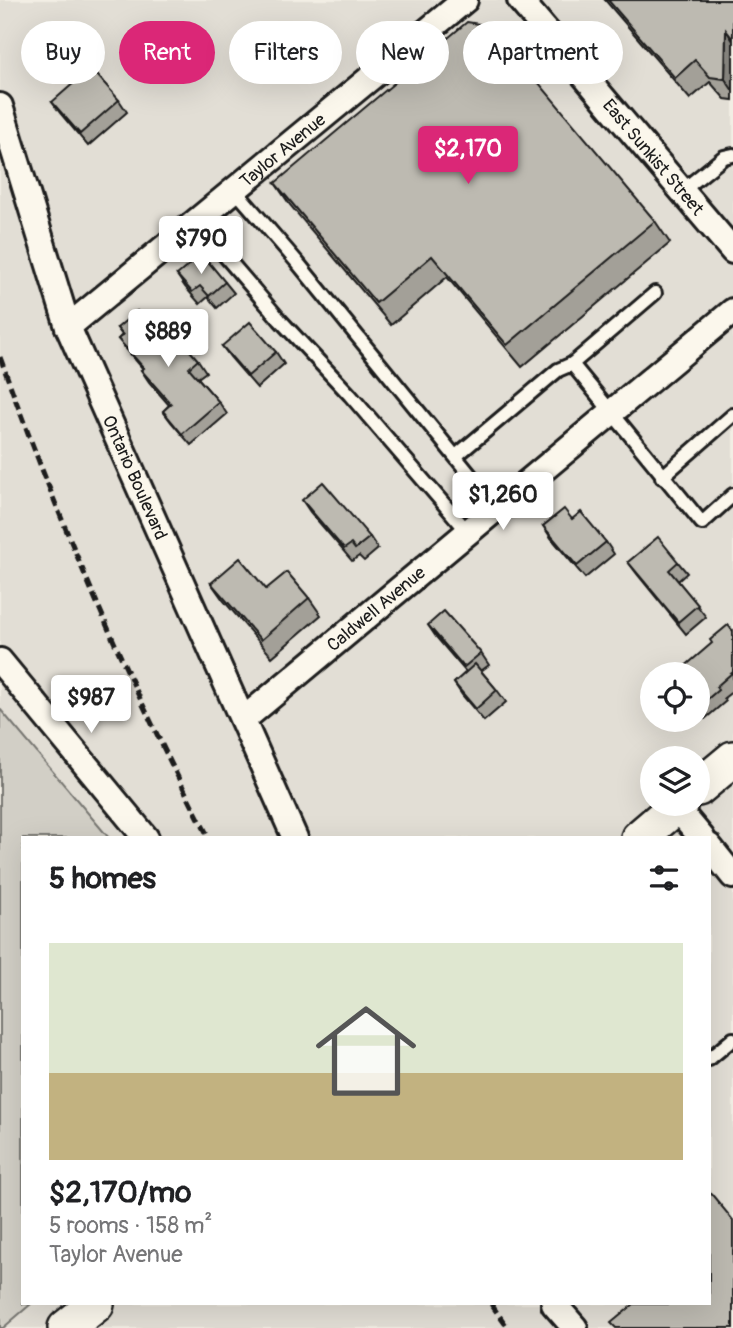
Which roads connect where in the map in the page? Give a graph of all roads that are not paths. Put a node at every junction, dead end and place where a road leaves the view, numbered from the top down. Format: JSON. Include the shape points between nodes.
{"nodes":[{"id":1,"x":465,"y":0,"type":"edge"},
{"id":2,"x":520,"y":0,"type":"edge"},
{"id":3,"x":0,"y":106,"type":"edge"},
{"id":4,"x":733,"y":155,"type":"edge"},
{"id":5,"x":235,"y":190,"type":"junction"},
{"id":6,"x":682,"y":191,"type":"junction"},
{"id":7,"x":196,"y":222,"type":"junction"},
{"id":8,"x":733,"y":251,"type":"edge"},
{"id":9,"x":655,"y":293,"type":"dead end"},
{"id":10,"x":733,"y":311,"type":"edge"},
{"id":11,"x":68,"y":327,"type":"junction"},
{"id":12,"x":572,"y":364,"type":"junction"},
{"id":13,"x":612,"y":412,"type":"junction"},
{"id":14,"x":733,"y":415,"type":"edge"},
{"id":15,"x":456,"y":456,"type":"junction"},
{"id":16,"x":662,"y":477,"type":"junction"},
{"id":17,"x":733,"y":495,"type":"edge"},
{"id":18,"x":497,"y":508,"type":"junction"},
{"id":19,"x":468,"y":532,"type":"junction"},
{"id":20,"x":0,"y":661,"type":"edge"},
{"id":21,"x":244,"y":719,"type":"junction"},
{"id":22,"x":733,"y":758,"type":"edge"},
{"id":23,"x":710,"y":778,"type":"edge"},
{"id":24,"x":665,"y":816,"type":"edge"},
{"id":25,"x":692,"y":816,"type":"edge"},
{"id":26,"x":144,"y":836,"type":"edge"},
{"id":27,"x":294,"y":836,"type":"edge"},
{"id":28,"x":641,"y":836,"type":"edge"},
{"id":29,"x":701,"y":836,"type":"edge"},
{"id":30,"x":711,"y":848,"type":"edge"},
{"id":31,"x":733,"y":876,"type":"edge"},
{"id":32,"x":733,"y":1039,"type":"edge"},
{"id":33,"x":711,"y":1057,"type":"edge"},
{"id":34,"x":95,"y":1305,"type":"edge"},
{"id":35,"x":555,"y":1305,"type":"edge"},
{"id":36,"x":66,"y":1328,"type":"edge"},
{"id":37,"x":575,"y":1328,"type":"edge"}],
"edges":[{"from":1,"to":5,"type":"street","name":"Taylor Avenue"},
{"from":2,"to":6,"type":"street","name":"East Sunkist Street"},
{"from":3,"to":11,"type":"street","name":"Ontario Boulevard"},
{"from":4,"to":6,"type":"lane","via":[[724,157]]},
{"from":5,"to":7,"type":"street","name":"Taylor Avenue"},
{"from":5,"to":15,"type":"lane"},
{"from":6,"to":8,"type":"street","name":"East Sunkist Street"},
{"from":7,"to":11,"type":"street","name":"Taylor Avenue"},
{"from":7,"to":19,"type":"lane"},
{"from":9,"to":12,"type":"lane"},
{"from":10,"to":13,"type":"street","name":"Caldwell Avenue"},
{"from":11,"to":21,"type":"street","name":"Ontario Boulevard"},
{"from":12,"to":13,"type":"lane"},
{"from":12,"to":15,"type":"lane","via":[[558,370]]},
{"from":13,"to":16,"type":"lane"},
{"from":13,"to":18,"type":"street","name":"Caldwell Avenue"},
{"from":14,"to":16,"type":"lane"},
{"from":15,"to":18,"type":"lane"},
{"from":16,"to":17,"type":"lane","via":[[702,523]]},
{"from":18,"to":19,"type":"street","name":"Caldwell Avenue"},
{"from":19,"to":21,"type":"street","name":"Caldwell Avenue"},
{"from":20,"to":26,"type":"street"},
{"from":21,"to":27,"type":"street","name":"Ontario Boulevard"},
{"from":22,"to":23,"type":"street"},
{"from":24,"to":28,"type":"street"},
{"from":25,"to":29,"type":"street"},
{"from":30,"to":31,"type":"street"},
{"from":32,"to":33,"type":"lane"},
{"from":34,"to":36,"type":"street"},
{"from":35,"to":37,"type":"street"}]}
